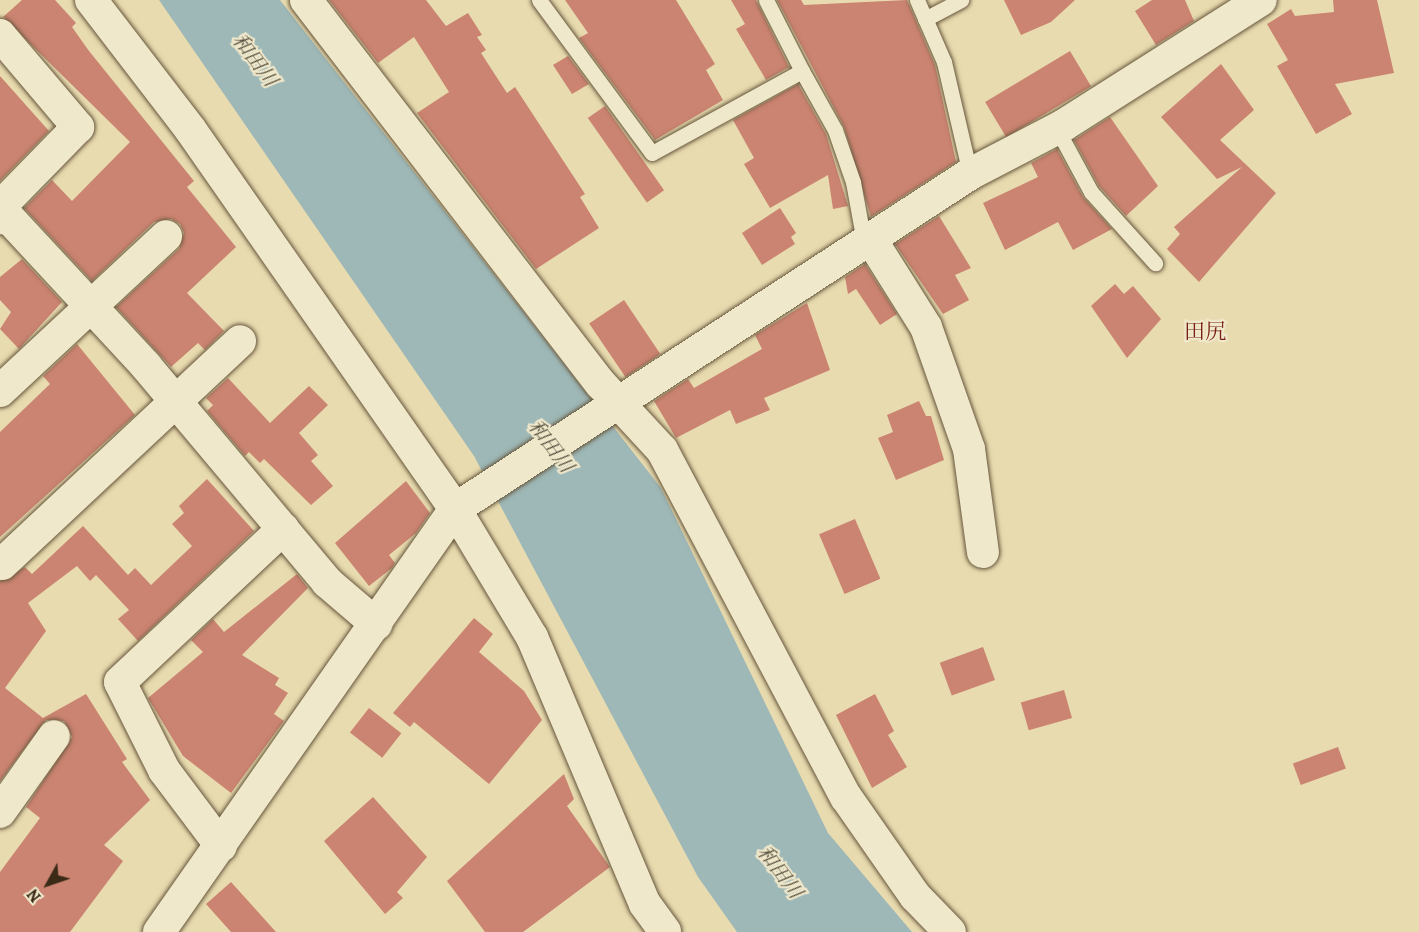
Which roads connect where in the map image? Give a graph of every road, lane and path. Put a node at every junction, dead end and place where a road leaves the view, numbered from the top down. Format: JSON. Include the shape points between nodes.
{"nodes":[{"id":1,"x":91,"y":0,"type":"edge"},
{"id":2,"x":306,"y":0,"type":"edge"},
{"id":3,"x":539,"y":0,"type":"edge"},
{"id":4,"x":766,"y":0,"type":"edge"},
{"id":5,"x":916,"y":0,"type":"edge"},
{"id":6,"x":961,"y":0,"type":"edge"},
{"id":7,"x":1261,"y":0,"type":"edge"},
{"id":8,"x":925,"y":19,"type":"junction"},
{"id":9,"x":0,"y":34,"type":"edge"},
{"id":10,"x":802,"y":71,"type":"junction"},
{"id":11,"x":1057,"y":129,"type":"junction"},
{"id":12,"x":970,"y":174,"type":"junction"},
{"id":13,"x":0,"y":207,"type":"edge"},
{"id":14,"x":0,"y":218,"type":"edge"},
{"id":15,"x":166,"y":236,"type":"dead end"},
{"id":16,"x":867,"y":240,"type":"junction"},
{"id":17,"x":1155,"y":263,"type":"dead end"},
{"id":18,"x":91,"y":306,"type":"junction"},
{"id":19,"x":240,"y":341,"type":"dead end"},
{"id":20,"x":0,"y":391,"type":"edge"},
{"id":21,"x":176,"y":401,"type":"junction"},
{"id":22,"x":610,"y":404,"type":"junction"},
{"id":23,"x":466,"y":503,"type":"junction"},
{"id":24,"x":283,"y":529,"type":"junction"},
{"id":25,"x":984,"y":552,"type":"dead end"},
{"id":26,"x":2,"y":564,"type":"dead end"},
{"id":27,"x":376,"y":624,"type":"junction"},
{"id":28,"x":54,"y":736,"type":"dead end"},
{"id":29,"x":0,"y":812,"type":"edge"},
{"id":30,"x":221,"y":846,"type":"junction"},
{"id":31,"x":159,"y":932,"type":"edge"},
{"id":32,"x":665,"y":932,"type":"edge"},
{"id":33,"x":950,"y":932,"type":"edge"}],
"edges":[{"from":1,"to":23,"type":"street"},
{"from":2,"to":22,"type":"street"},
{"from":3,"to":10,"type":"lane","via":[[652,153]]},
{"from":4,"to":10,"type":"lane"},
{"from":5,"to":8,"type":"lane"},
{"from":6,"to":8,"type":"lane"},
{"from":7,"to":11,"type":"street"},
{"from":8,"to":12,"type":"lane","via":[[944,62]]},
{"from":9,"to":13,"type":"street","via":[[78,127]]},
{"from":10,"to":16,"type":"lane","via":[[838,140]]},
{"from":11,"to":12,"type":"street"},
{"from":11,"to":17,"type":"lane","via":[[1091,192]]},
{"from":12,"to":16,"type":"street"},
{"from":14,"to":18,"type":"street","via":[[10,219]]},
{"from":15,"to":18,"type":"street"},
{"from":16,"to":22,"type":"street"},
{"from":16,"to":25,"type":"street","via":[[926,327],[969,448]]},
{"from":18,"to":20,"type":"street"},
{"from":18,"to":21,"type":"street"},
{"from":19,"to":21,"type":"street"},
{"from":21,"to":24,"type":"street"},
{"from":21,"to":26,"type":"street"},
{"from":22,"to":23,"type":"street"},
{"from":22,"to":33,"type":"street","via":[[662,450],[698,511],[846,797],[915,896]]},
{"from":23,"to":27,"type":"street"},
{"from":23,"to":32,"type":"street","via":[[532,637],[645,904]]},
{"from":24,"to":27,"type":"street","via":[[327,582]]},
{"from":24,"to":30,"type":"street","via":[[120,682],[164,770]]},
{"from":27,"to":30,"type":"street"},
{"from":28,"to":29,"type":"street"},
{"from":30,"to":31,"type":"street"}]}
